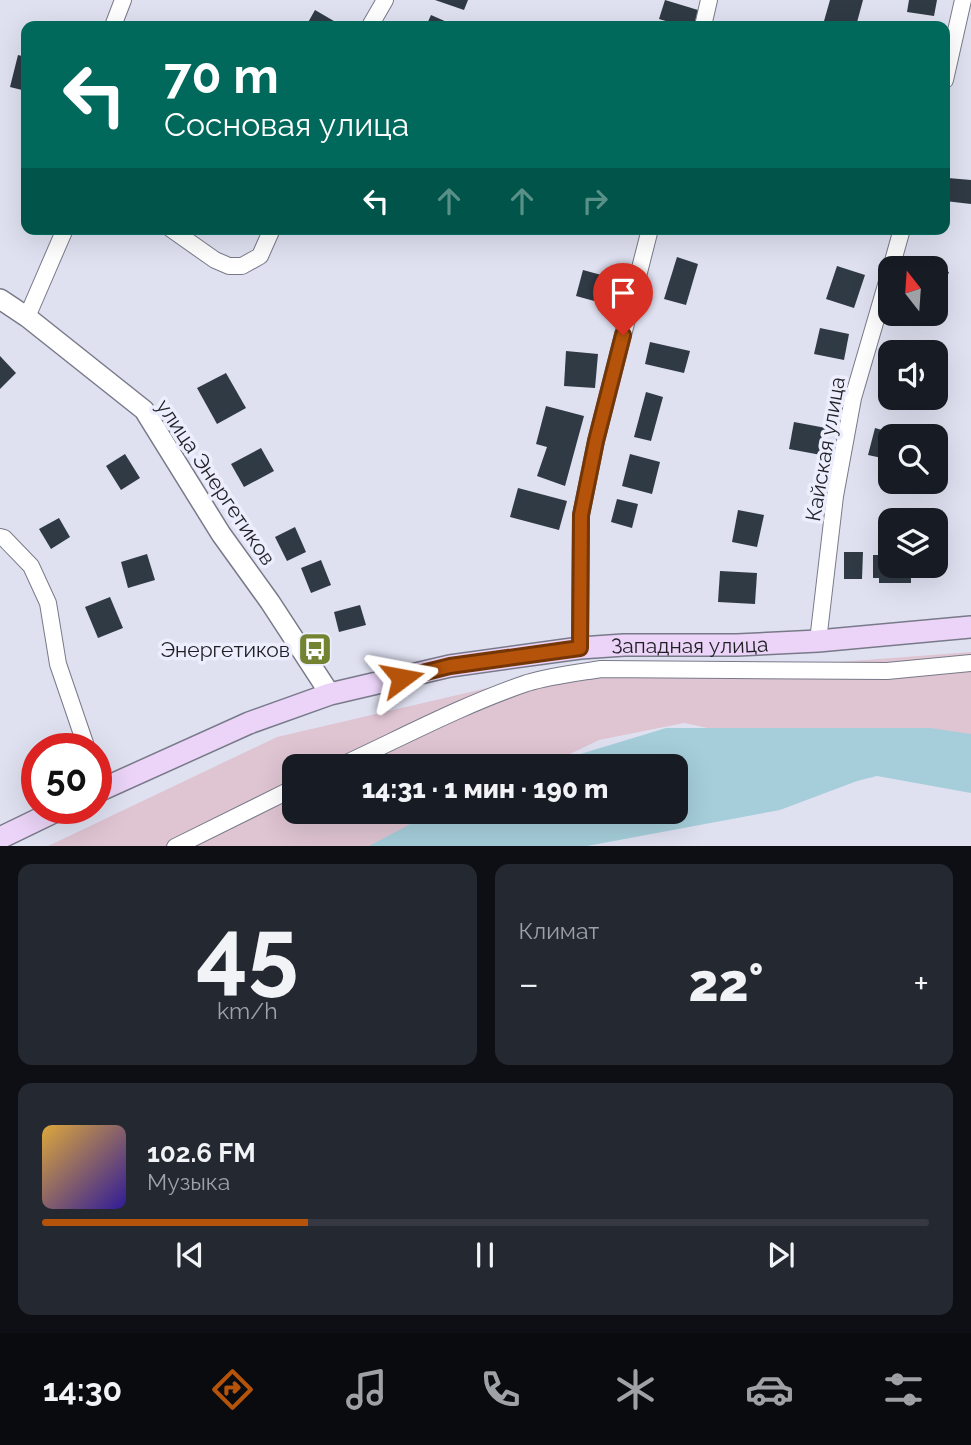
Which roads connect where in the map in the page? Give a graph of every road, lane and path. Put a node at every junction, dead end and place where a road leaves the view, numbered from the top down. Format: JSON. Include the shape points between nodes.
{"nodes":[{"id":1,"x":124,"y":0,"type":"edge"},
{"id":2,"x":385,"y":0,"type":"edge"},
{"id":3,"x":709,"y":0,"type":"edge"},
{"id":4,"x":962,"y":0,"type":"edge"},
{"id":5,"x":115,"y":21,"type":"edge"},
{"id":6,"x":373,"y":21,"type":"edge"},
{"id":7,"x":703,"y":21,"type":"edge"},
{"id":8,"x":950,"y":56,"type":"edge"},
{"id":9,"x":62,"y":235,"type":"edge"},
{"id":10,"x":180,"y":235,"type":"edge"},
{"id":11,"x":269,"y":235,"type":"edge"},
{"id":12,"x":648,"y":235,"type":"edge"},
{"id":13,"x":900,"y":235,"type":"edge"},
{"id":14,"x":894,"y":256,"type":"edge"},
{"id":15,"x":0,"y":299,"type":"edge"},
{"id":16,"x":878,"y":312,"type":"edge"},
{"id":17,"x":27,"y":317,"type":"junction"},
{"id":18,"x":0,"y":537,"type":"edge"},
{"id":19,"x":971,"y":627,"type":"edge"},
{"id":20,"x":818,"y":641,"type":"junction"},
{"id":21,"x":580,"y":648,"type":"junction"},
{"id":22,"x":971,"y":663,"type":"edge"},
{"id":23,"x":330,"y":695,"type":"junction"},
{"id":24,"x":82,"y":733,"type":"edge"},
{"id":25,"x":366,"y":754,"type":"edge"},
{"id":26,"x":112,"y":785,"type":"edge"},
{"id":27,"x":282,"y":794,"type":"edge"},
{"id":28,"x":29,"y":824,"type":"edge"},
{"id":29,"x":0,"y":838,"type":"edge"},
{"id":30,"x":175,"y":846,"type":"edge"}],
"edges":[{"from":1,"to":5,"type":"street"},
{"from":2,"to":6,"type":"street"},
{"from":3,"to":7,"type":"street"},
{"from":4,"to":8,"type":"street"},
{"from":9,"to":17,"type":"street"},
{"from":10,"to":11,"type":"street","via":[[229,266],[260,256]]},
{"from":12,"to":21,"type":"street","via":[[581,515]]},
{"from":13,"to":14,"type":"street","name":"Кайская улица"},
{"from":15,"to":17,"type":"street","name":"улица Энергетиков"},
{"from":16,"to":20,"type":"street","name":"Кайская улица","via":[[853,398],[835,496]]},
{"from":17,"to":23,"type":"street","name":"улица Энергетиков","via":[[144,410]]},
{"from":18,"to":24,"type":"street","via":[[31,566],[48,603],[58,664]]},
{"from":19,"to":20,"type":"main road","name":"Западная улица"},
{"from":20,"to":21,"type":"main road","name":"Западная улица"},
{"from":21,"to":23,"type":"main road","name":"Западная улица","via":[[450,666]]},
{"from":22,"to":25,"type":"street","via":[[887,671],[601,669],[528,683]]},
{"from":23,"to":26,"type":"main road","name":"Западная улица","via":[[249,723]]},
{"from":27,"to":30,"type":"street"},
{"from":28,"to":29,"type":"main road"}]}
